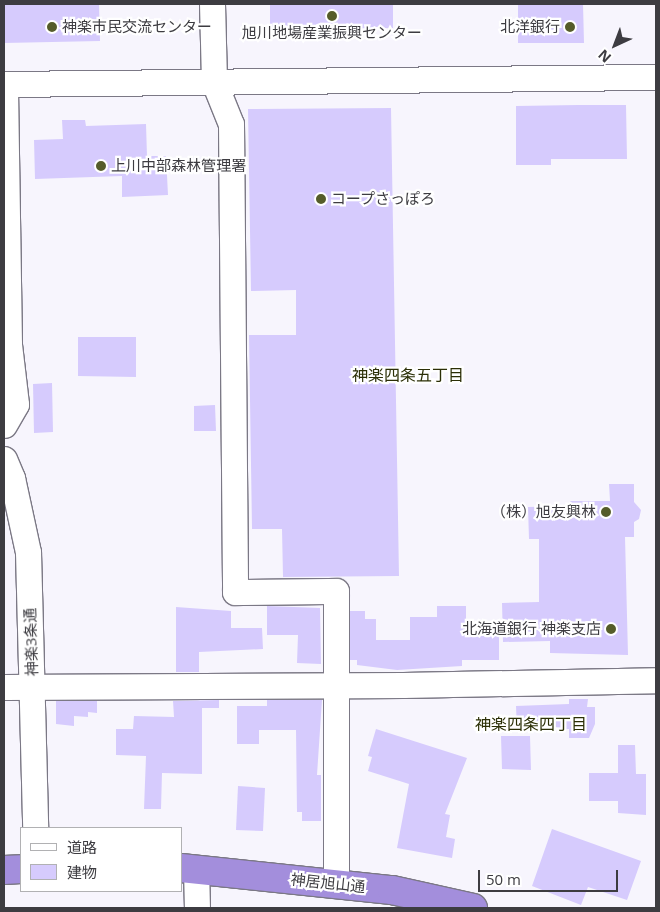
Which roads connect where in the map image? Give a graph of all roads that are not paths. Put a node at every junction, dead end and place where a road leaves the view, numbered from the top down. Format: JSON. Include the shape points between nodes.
{"nodes":[{"id":1,"x":212,"y":4,"type":"edge"},
{"id":2,"x":656,"y":77,"type":"edge"},
{"id":3,"x":214,"y":82,"type":"junction"},
{"id":4,"x":4,"y":84,"type":"edge"},
{"id":5,"x":4,"y":425,"type":"edge"},
{"id":6,"x":4,"y":459,"type":"edge"},
{"id":7,"x":656,"y":680,"type":"edge"},
{"id":8,"x":336,"y":685,"type":"junction"},
{"id":9,"x":4,"y":687,"type":"edge"},
{"id":10,"x":33,"y":687,"type":"junction"},
{"id":11,"x":35,"y":827,"type":"edge"},
{"id":12,"x":189,"y":868,"type":"edge"},
{"id":13,"x":20,"y":869,"type":"edge"},
{"id":14,"x":4,"y":870,"type":"edge"},
{"id":15,"x":336,"y":883,"type":"junction"},
{"id":16,"x":197,"y":908,"type":"edge"},
{"id":17,"x":473,"y":908,"type":"edge"}],
"edges":[{"from":1,"to":3,"type":"street"},
{"from":2,"to":3,"type":"street"},
{"from":3,"to":4,"type":"street"},
{"from":3,"to":8,"type":"street","via":[[231,124],[235,592],[336,590]]},
{"from":4,"to":5,"type":"street","via":[[9,344],[16,404]]},
{"from":6,"to":10,"type":"street","name":"神楽3条通","via":[[20,509],[28,552]]},
{"from":7,"to":8,"type":"street"},
{"from":8,"to":10,"type":"street"},
{"from":8,"to":15,"type":"street"},
{"from":9,"to":10,"type":"street"},
{"from":10,"to":11,"type":"street","name":"神楽3条通"},
{"from":12,"to":15,"type":"highway","name":"神居旭山通"},
{"from":12,"to":16,"type":"street"},
{"from":13,"to":14,"type":"highway"},
{"from":15,"to":17,"type":"highway","name":"神居旭山通","via":[[392,890]]}]}
